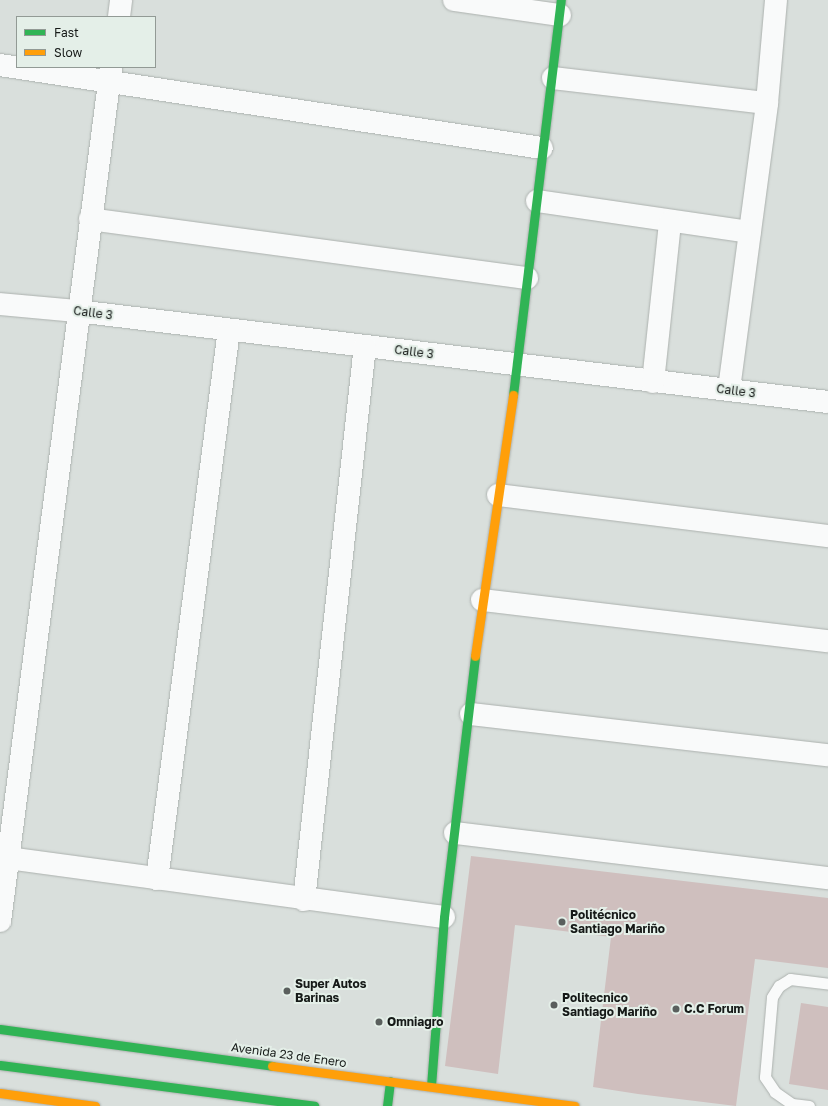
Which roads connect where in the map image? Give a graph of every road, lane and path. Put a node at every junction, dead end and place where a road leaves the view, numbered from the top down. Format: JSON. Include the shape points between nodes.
{"nodes":[{"id":1,"x":121,"y":0,"type":"edge"},
{"id":2,"x":454,"y":0,"type":"edge"},
{"id":3,"x":776,"y":0,"type":"edge"},
{"id":4,"x":560,"y":8,"type":"edge"},
{"id":5,"x":119,"y":16,"type":"edge"},
{"id":6,"x":0,"y":65,"type":"edge"},
{"id":7,"x":16,"y":66,"type":"edge"},
{"id":8,"x":33,"y":68,"type":"edge"},
{"id":9,"x":110,"y":75,"type":"edge"},
{"id":10,"x":553,"y":78,"type":"junction"},
{"id":11,"x":766,"y":103,"type":"junction"},
{"id":12,"x":542,"y":148,"type":"junction"},
{"id":13,"x":537,"y":201,"type":"junction"},
{"id":14,"x":90,"y":220,"type":"junction"},
{"id":15,"x":670,"y":222,"type":"junction"},
{"id":16,"x":750,"y":232,"type":"junction"},
{"id":17,"x":527,"y":278,"type":"junction"},
{"id":18,"x":0,"y":304,"type":"edge"},
{"id":19,"x":78,"y":311,"type":"junction"},
{"id":20,"x":230,"y":330,"type":"junction"},
{"id":21,"x":364,"y":346,"type":"junction"},
{"id":22,"x":517,"y":365,"type":"junction"},
{"id":23,"x":652,"y":382,"type":"junction"},
{"id":24,"x":729,"y":390,"type":"junction"},
{"id":25,"x":828,"y":402,"type":"edge"},
{"id":26,"x":498,"y":495,"type":"junction"},
{"id":27,"x":828,"y":536,"type":"edge"},
{"id":28,"x":482,"y":600,"type":"junction"},
{"id":29,"x":828,"y":641,"type":"edge"},
{"id":30,"x":471,"y":714,"type":"junction"},
{"id":31,"x":828,"y":755,"type":"edge"},
{"id":32,"x":455,"y":833,"type":"junction"},
{"id":33,"x":4,"y":858,"type":"edge"},
{"id":34,"x":828,"y":878,"type":"edge"},
{"id":35,"x":157,"y":879,"type":"junction"},
{"id":36,"x":304,"y":900,"type":"junction"},
{"id":37,"x":444,"y":917,"type":"junction"},
{"id":38,"x":0,"y":922,"type":"edge"},
{"id":39,"x":828,"y":984,"type":"edge"},
{"id":40,"x":0,"y":1029,"type":"edge"},
{"id":41,"x":16,"y":1032,"type":"junction"},
{"id":42,"x":0,"y":1065,"type":"edge"},
{"id":43,"x":12,"y":1066,"type":"junction"},
{"id":44,"x":390,"y":1081,"type":"junction"},
{"id":45,"x":431,"y":1086,"type":"junction"},
{"id":46,"x":0,"y":1093,"type":"edge"},
{"id":47,"x":530,"y":1103,"type":"edge"},
{"id":48,"x":95,"y":1106,"type":"edge"},
{"id":49,"x":314,"y":1106,"type":"edge"},
{"id":50,"x":387,"y":1106,"type":"edge"},
{"id":51,"x":574,"y":1106,"type":"edge"},
{"id":52,"x":809,"y":1106,"type":"edge"}],
"edges":[{"from":1,"to":5,"type":"street"},
{"from":2,"to":4,"type":"street"},
{"from":3,"to":11,"type":"street"},
{"from":4,"to":10,"type":"street"},
{"from":6,"to":7,"type":"street"},
{"from":8,"to":9,"type":"street"},
{"from":9,"to":12,"type":"street"},
{"from":9,"to":14,"type":"street"},
{"from":10,"to":11,"type":"street"},
{"from":10,"to":12,"type":"street"},
{"from":11,"to":16,"type":"street"},
{"from":12,"to":13,"type":"street"},
{"from":13,"to":15,"type":"street"},
{"from":13,"to":17,"type":"street"},
{"from":14,"to":17,"type":"street"},
{"from":14,"to":19,"type":"street"},
{"from":15,"to":16,"type":"street"},
{"from":15,"to":23,"type":"street"},
{"from":16,"to":24,"type":"street"},
{"from":17,"to":22,"type":"street"},
{"from":18,"to":19,"type":"street","name":"Calle 3"},
{"from":19,"to":20,"type":"street","name":"Calle 3"},
{"from":19,"to":33,"type":"street"},
{"from":20,"to":21,"type":"street","name":"Calle 3"},
{"from":20,"to":35,"type":"street"},
{"from":21,"to":22,"type":"street","name":"Calle 3"},
{"from":21,"to":36,"type":"street"},
{"from":22,"to":23,"type":"street","name":"Calle 3"},
{"from":22,"to":26,"type":"street"},
{"from":23,"to":24,"type":"street","name":"Calle 3"},
{"from":24,"to":25,"type":"street","name":"Calle 3"},
{"from":26,"to":27,"type":"street"},
{"from":26,"to":28,"type":"street"},
{"from":28,"to":29,"type":"street"},
{"from":28,"to":30,"type":"street"},
{"from":30,"to":31,"type":"street"},
{"from":30,"to":32,"type":"street"},
{"from":32,"to":34,"type":"street"},
{"from":32,"to":37,"type":"street"},
{"from":33,"to":35,"type":"street"},
{"from":33,"to":38,"type":"street"},
{"from":35,"to":36,"type":"street"},
{"from":36,"to":37,"type":"street"},
{"from":37,"to":45,"type":"street"},
{"from":39,"to":52,"type":"lane","via":[[790,979],[779,986],[772,997],[765,1077],[775,1092],[792,1104]]},
{"from":40,"to":41,"type":"street","name":"Avenida 23 de Enero"},
{"from":41,"to":43,"type":"street"},
{"from":41,"to":44,"type":"street","name":"Avenida 23 de Enero"},
{"from":42,"to":43,"type":"street"},
{"from":43,"to":49,"type":"street"},
{"from":44,"to":45,"type":"street","name":"Avenida 23 de Enero"},
{"from":44,"to":50,"type":"street"},
{"from":45,"to":47,"type":"street","name":"Avenida 23 de Enero"},
{"from":46,"to":48,"type":"street"},
{"from":47,"to":51,"type":"street","name":"Avenida 23 de Enero"}]}
